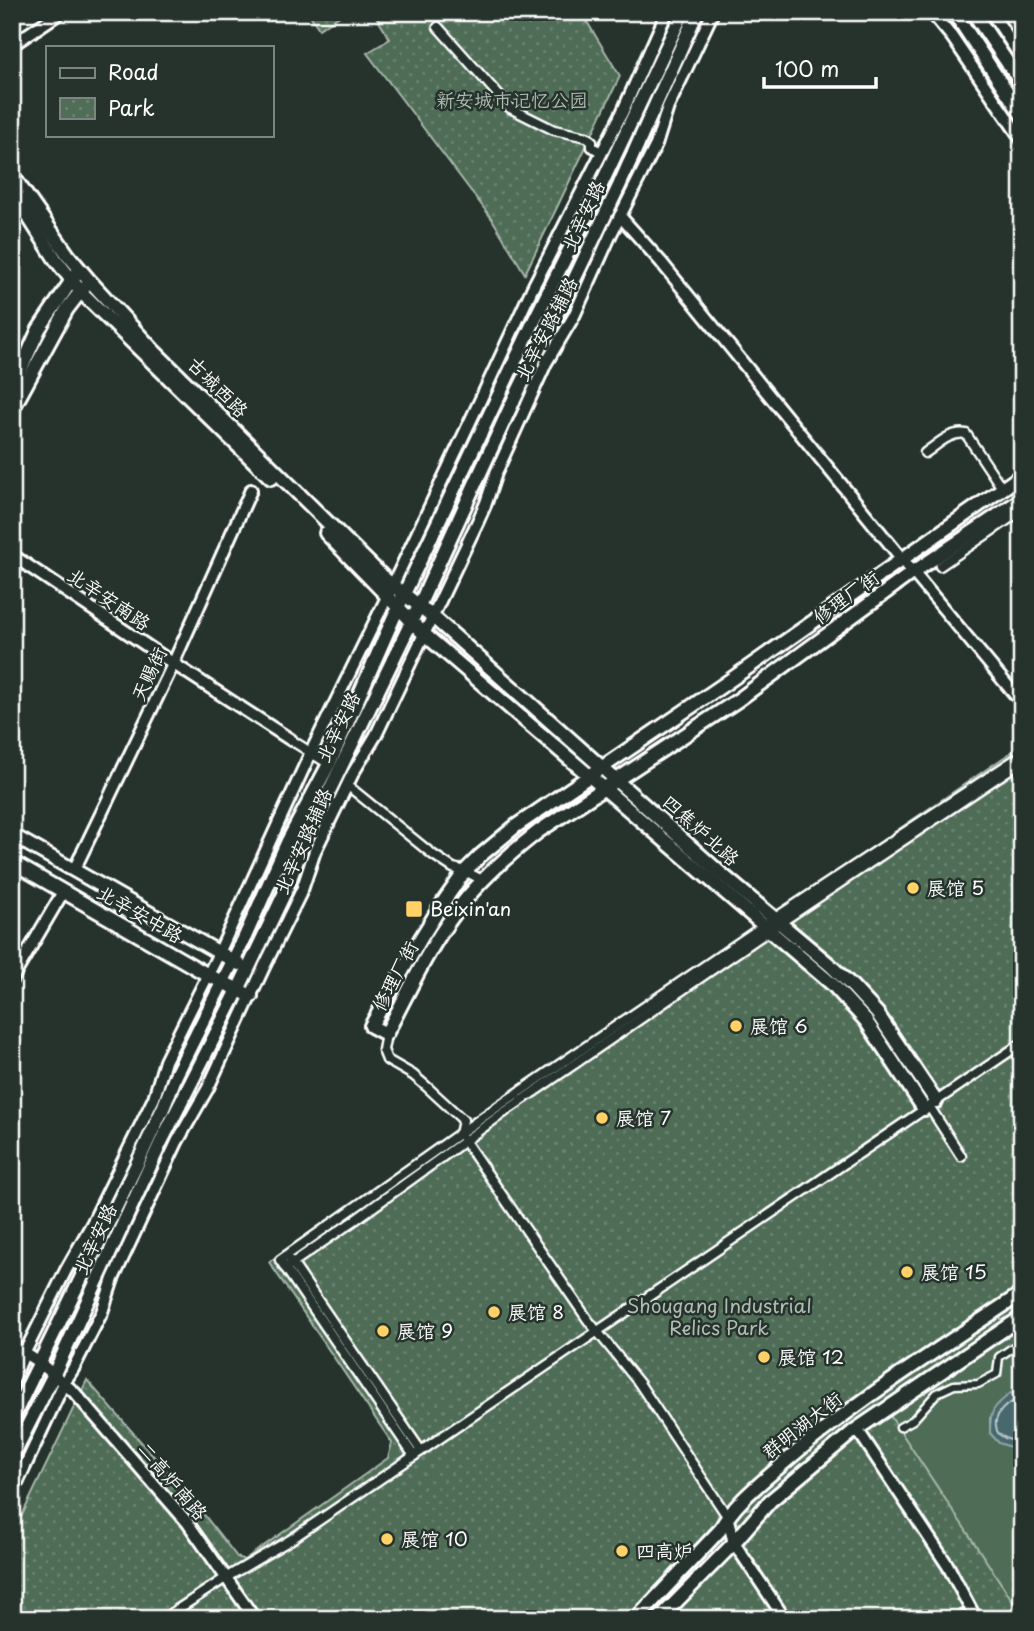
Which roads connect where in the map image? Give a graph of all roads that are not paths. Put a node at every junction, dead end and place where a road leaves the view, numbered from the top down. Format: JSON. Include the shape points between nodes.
{"nodes":[{"id":1,"x":61,"y":12,"type":"edge"},
{"id":2,"x":667,"y":12,"type":"edge"},
{"id":3,"x":682,"y":12,"type":"edge"},
{"id":4,"x":697,"y":12,"type":"edge"},
{"id":5,"x":931,"y":12,"type":"edge"},
{"id":6,"x":973,"y":12,"type":"edge"},
{"id":7,"x":991,"y":12,"type":"edge"},
{"id":8,"x":713,"y":13,"type":"edge"},
{"id":9,"x":957,"y":15,"type":"edge"},
{"id":10,"x":438,"y":27,"type":"dead end"},
{"id":11,"x":12,"y":45,"type":"edge"},
{"id":12,"x":681,"y":45,"type":"junction"},
{"id":13,"x":1022,"y":59,"type":"edge"},
{"id":14,"x":975,"y":72,"type":"junction"},
{"id":15,"x":1022,"y":84,"type":"edge"},
{"id":16,"x":643,"y":96,"type":"junction"},
{"id":17,"x":622,"y":113,"type":"junction"},
{"id":18,"x":1022,"y":115,"type":"edge"},
{"id":19,"x":1022,"y":140,"type":"edge"},
{"id":20,"x":601,"y":152,"type":"junction"},
{"id":21,"x":12,"y":175,"type":"edge"},
{"id":22,"x":12,"y":191,"type":"edge"},
{"id":23,"x":620,"y":216,"type":"junction"},
{"id":24,"x":80,"y":268,"type":"junction"},
{"id":25,"x":72,"y":280,"type":"junction"},
{"id":26,"x":89,"y":280,"type":"junction"},
{"id":27,"x":81,"y":292,"type":"junction"},
{"id":28,"x":546,"y":363,"type":"junction"},
{"id":29,"x":486,"y":388,"type":"junction"},
{"id":30,"x":12,"y":389,"type":"edge"},
{"id":31,"x":498,"y":396,"type":"junction"},
{"id":32,"x":12,"y":410,"type":"edge"},
{"id":33,"x":509,"y":410,"type":"junction"},
{"id":34,"x":480,"y":434,"type":"junction"},
{"id":35,"x":925,"y":453,"type":"dead end"},
{"id":36,"x":449,"y":466,"type":"junction"},
{"id":37,"x":1022,"y":475,"type":"edge"},
{"id":38,"x":1002,"y":488,"type":"junction"},
{"id":39,"x":251,"y":490,"type":"dead end"},
{"id":40,"x":1022,"y":499,"type":"edge"},
{"id":41,"x":1022,"y":510,"type":"edge"},
{"id":42,"x":12,"y":555,"type":"edge"},
{"id":43,"x":902,"y":559,"type":"junction"},
{"id":44,"x":940,"y":566,"type":"dead end"},
{"id":45,"x":913,"y":572,"type":"junction"},
{"id":46,"x":390,"y":590,"type":"junction"},
{"id":47,"x":404,"y":594,"type":"junction"},
{"id":48,"x":419,"y":606,"type":"junction"},
{"id":49,"x":399,"y":607,"type":"junction"},
{"id":50,"x":432,"y":616,"type":"junction"},
{"id":51,"x":411,"y":621,"type":"junction"},
{"id":52,"x":423,"y":633,"type":"junction"},
{"id":53,"x":173,"y":664,"type":"junction"},
{"id":54,"x":1022,"y":703,"type":"edge"},
{"id":55,"x":291,"y":740,"type":"joint"},
{"id":56,"x":311,"y":752,"type":"junction"},
{"id":57,"x":1022,"y":755,"type":"edge"},
{"id":58,"x":1022,"y":761,"type":"edge"},
{"id":59,"x":328,"y":764,"type":"junction"},
{"id":60,"x":601,"y":767,"type":"junction"},
{"id":61,"x":589,"y":776,"type":"junction"},
{"id":62,"x":616,"y":780,"type":"junction"},
{"id":63,"x":347,"y":785,"type":"junction"},
{"id":64,"x":604,"y":788,"type":"junction"},
{"id":65,"x":315,"y":820,"type":"junction"},
{"id":66,"x":12,"y":835,"type":"edge"},
{"id":67,"x":12,"y":862,"type":"edge"},
{"id":68,"x":74,"y":870,"type":"junction"},
{"id":69,"x":465,"y":871,"type":"junction"},
{"id":70,"x":482,"y":880,"type":"junction"},
{"id":71,"x":63,"y":892,"type":"junction"},
{"id":72,"x":772,"y":924,"type":"junction"},
{"id":73,"x":219,"y":953,"type":"junction"},
{"id":74,"x":233,"y":961,"type":"junction"},
{"id":75,"x":249,"y":968,"type":"junction"},
{"id":76,"x":208,"y":975,"type":"junction"},
{"id":77,"x":12,"y":979,"type":"edge"},
{"id":78,"x":221,"y":981,"type":"junction"},
{"id":79,"x":239,"y":990,"type":"junction"},
{"id":80,"x":251,"y":996,"type":"junction"},
{"id":81,"x":386,"y":1034,"type":"junction"},
{"id":82,"x":1022,"y":1043,"type":"edge"},
{"id":83,"x":930,"y":1106,"type":"junction"},
{"id":84,"x":460,"y":1134,"type":"junction"},
{"id":85,"x":177,"y":1142,"type":"junction"},
{"id":86,"x":466,"y":1142,"type":"junction"},
{"id":87,"x":961,"y":1156,"type":"dead end"},
{"id":88,"x":136,"y":1166,"type":"junction"},
{"id":89,"x":108,"y":1192,"type":"junction"},
{"id":90,"x":138,"y":1192,"type":"junction"},
{"id":91,"x":286,"y":1262,"type":"junction"},
{"id":92,"x":1022,"y":1293,"type":"edge"},
{"id":93,"x":1020,"y":1322,"type":"edge"},
{"id":94,"x":598,"y":1332,"type":"junction"},
{"id":95,"x":1022,"y":1341,"type":"edge"},
{"id":96,"x":12,"y":1345,"type":"edge"},
{"id":97,"x":25,"y":1352,"type":"junction"},
{"id":98,"x":40,"y":1363,"type":"junction"},
{"id":99,"x":59,"y":1379,"type":"junction"},
{"id":100,"x":12,"y":1382,"type":"edge"},
{"id":101,"x":12,"y":1419,"type":"edge"},
{"id":102,"x":900,"y":1427,"type":"dead end"},
{"id":103,"x":857,"y":1429,"type":"junction"},
{"id":104,"x":417,"y":1453,"type":"junction"},
{"id":105,"x":12,"y":1457,"type":"edge"},
{"id":106,"x":12,"y":1494,"type":"edge"},
{"id":107,"x":727,"y":1516,"type":"junction"},
{"id":108,"x":734,"y":1543,"type":"junction"},
{"id":109,"x":227,"y":1577,"type":"junction"},
{"id":110,"x":163,"y":1619,"type":"edge"},
{"id":111,"x":255,"y":1619,"type":"edge"},
{"id":112,"x":636,"y":1619,"type":"edge"},
{"id":113,"x":659,"y":1619,"type":"edge"},
{"id":114,"x":785,"y":1619,"type":"edge"},
{"id":115,"x":976,"y":1619,"type":"edge"}],
"edges":[{"from":1,"to":11,"type":"street"},
{"from":2,"to":17,"type":"street","name":"北辛安路辅路"},
{"from":3,"to":16,"type":"main road","name":"北辛安路"},
{"from":4,"to":12,"type":"main road","name":"北辛安路"},
{"from":5,"to":14,"type":"street"},
{"from":6,"to":15,"type":"main road"},
{"from":7,"to":13,"type":"street"},
{"from":8,"to":12,"type":"street"},
{"from":8,"to":23,"type":"street","name":"北辛安路辅路"},
{"from":9,"to":14,"type":"street"},
{"from":9,"to":18,"type":"main road"},
{"from":10,"to":20,"type":"street","via":[[510,108],[554,130],[587,137]]},
{"from":12,"to":33,"type":"main road","name":"北辛安路","via":[[591,245]]},
{"from":14,"to":19,"type":"street"},
{"from":16,"to":17,"type":"street"},
{"from":16,"to":31,"type":"main road","name":"北辛安路"},
{"from":17,"to":20,"type":"street","name":"北辛安路辅路"},
{"from":20,"to":29,"type":"street","name":"北辛安路辅路"},
{"from":21,"to":24,"type":"main road","name":"古城西路"},
{"from":22,"to":25,"type":"main road","name":"古城西路"},
{"from":23,"to":28,"type":"street","name":"北辛安路辅路","via":[[574,316]]},
{"from":23,"to":43,"type":"street"},
{"from":24,"to":25,"type":"main road"},
{"from":24,"to":26,"type":"main road","name":"古城西路"},
{"from":25,"to":27,"type":"main road","name":"古城西路"},
{"from":25,"to":30,"type":"main road","via":[[39,329]]},
{"from":26,"to":27,"type":"main road"},
{"from":26,"to":46,"type":"main road","name":"古城西路"},
{"from":27,"to":32,"type":"main road","via":[[67,309]]},
{"from":27,"to":46,"type":"main road","name":"古城西路"},
{"from":28,"to":33,"type":"street"},
{"from":28,"to":50,"type":"street","name":"北辛安路辅路"},
{"from":29,"to":31,"type":"street"},
{"from":29,"to":36,"type":"street","name":"北辛安路辅路"},
{"from":31,"to":34,"type":"main road","name":"北辛安路"},
{"from":33,"to":48,"type":"main road","name":"北辛安路"},
{"from":34,"to":36,"type":"street"},
{"from":34,"to":47,"type":"main road","name":"北辛安路"},
{"from":35,"to":38,"type":"street","via":[[951,436],[966,434]]},
{"from":36,"to":46,"type":"street","name":"北辛安路辅路"},
{"from":37,"to":38,"type":"main road","name":"修理厂街"},
{"from":38,"to":43,"type":"main road","name":"修理厂街"},
{"from":39,"to":53,"type":"street","name":"天赐街"},
{"from":40,"to":45,"type":"main road","name":"修理厂街"},
{"from":41,"to":44,"type":"street"},
{"from":42,"to":53,"type":"street","name":"北辛安南路"},
{"from":43,"to":45,"type":"street"},
{"from":43,"to":60,"type":"main road","name":"修理厂街"},
{"from":45,"to":54,"type":"street"},
{"from":45,"to":62,"type":"main road","name":"修理厂街","via":[[738,700]]},
{"from":46,"to":47,"type":"main road","name":"古城西路"},
{"from":46,"to":49,"type":"main road","name":"古城西路"},
{"from":46,"to":56,"type":"street","name":"北辛安路辅路"},
{"from":47,"to":48,"type":"main road","name":"古城西路"},
{"from":47,"to":49,"type":"main road","name":"北辛安路"},
{"from":48,"to":50,"type":"main road","name":"四焦炉北路"},
{"from":48,"to":51,"type":"main road","name":"北辛安路"},
{"from":49,"to":51,"type":"main road","name":"古城西路"},
{"from":49,"to":59,"type":"main road","name":"北辛安路"},
{"from":50,"to":52,"type":"street","name":"北辛安路辅路"},
{"from":50,"to":60,"type":"main road","name":"四焦炉北路"},
{"from":51,"to":52,"type":"main road","name":"四焦炉北路"},
{"from":51,"to":65,"type":"main road","name":"北辛安路"},
{"from":52,"to":61,"type":"main road","name":"四焦炉北路"},
{"from":52,"to":63,"type":"street","name":"北辛安路辅路","via":[[376,735]]},
{"from":53,"to":55,"type":"street","name":"北辛安南路"},
{"from":53,"to":68,"type":"street","name":"天赐街"},
{"from":55,"to":56,"type":"street"},
{"from":56,"to":59,"type":"street"},
{"from":56,"to":73,"type":"street","name":"北辛安路辅路"},
{"from":57,"to":72,"type":"street"},
{"from":58,"to":72,"type":"street"},
{"from":59,"to":74,"type":"main road","name":"北辛安路"},
{"from":60,"to":61,"type":"main road","name":"修理厂街"},
{"from":60,"to":62,"type":"main road","name":"四焦炉北路"},
{"from":61,"to":64,"type":"main road","name":"四焦炉北路"},
{"from":61,"to":69,"type":"main road","name":"修理厂街","via":[[516,826]]},
{"from":62,"to":64,"type":"main road","name":"修理厂街"},
{"from":62,"to":72,"type":"main road","name":"四焦炉北路"},
{"from":63,"to":65,"type":"street"},
{"from":63,"to":69,"type":"street","via":[[432,854]]},
{"from":63,"to":80,"type":"street","name":"北辛安路辅路"},
{"from":64,"to":70,"type":"main road","name":"修理厂街","via":[[539,831]]},
{"from":64,"to":72,"type":"main road","name":"四焦炉北路"},
{"from":65,"to":75,"type":"main road","name":"北辛安路"},
{"from":66,"to":68,"type":"main road","name":"北辛安中路"},
{"from":67,"to":71,"type":"main road","name":"北辛安中路"},
{"from":68,"to":73,"type":"main road","name":"北辛安中路"},
{"from":69,"to":70,"type":"street"},
{"from":69,"to":81,"type":"main road","name":"修理厂街","via":[[371,1026]]},
{"from":70,"to":81,"type":"main road","name":"修理厂街","via":[[435,941]]},
{"from":71,"to":76,"type":"main road","name":"北辛安中路"},
{"from":71,"to":77,"type":"street"},
{"from":72,"to":83,"type":"main road","name":"四焦炉北路","via":[[830,965],[877,1013]]},
{"from":72,"to":84,"type":"street"},
{"from":72,"to":86,"type":"street"},
{"from":73,"to":74,"type":"main road","name":"北辛安中路"},
{"from":73,"to":76,"type":"street","name":"北辛安路辅路"},
{"from":74,"to":75,"type":"main road","name":"北辛安中路"},
{"from":74,"to":78,"type":"main road","name":"北辛安路"},
{"from":75,"to":79,"type":"main road","name":"北辛安路"},
{"from":76,"to":78,"type":"main road","name":"北辛安中路"},
{"from":76,"to":89,"type":"street","name":"北辛安路辅路"},
{"from":78,"to":79,"type":"main road","name":"北辛安中路"},
{"from":78,"to":88,"type":"main road","name":"北辛安路"},
{"from":79,"to":80,"type":"main road","name":"北辛安中路"},
{"from":79,"to":90,"type":"main road","name":"北辛安路"},
{"from":80,"to":85,"type":"street","name":"北辛安路辅路"},
{"from":81,"to":84,"type":"street","via":[[383,1050],[387,1060],[413,1075],[463,1120]]},
{"from":82,"to":83,"type":"street"},
{"from":83,"to":87,"type":"street"},
{"from":83,"to":94,"type":"street"},
{"from":84,"to":86,"type":"street"},
{"from":84,"to":91,"type":"street"},
{"from":85,"to":90,"type":"street"},
{"from":85,"to":99,"type":"street","name":"北辛安路辅路","via":[[102,1312],[73,1369]]},
{"from":86,"to":91,"type":"street"},
{"from":86,"to":94,"type":"street"},
{"from":88,"to":89,"type":"street"},
{"from":88,"to":98,"type":"main road","name":"北辛安路"},
{"from":89,"to":97,"type":"street","name":"北辛安路辅路"},
{"from":90,"to":99,"type":"main road","name":"北辛安路"},
{"from":91,"to":104,"type":"street"},
{"from":92,"to":107,"type":"main road","name":"群明湖大街","via":[[804,1445]]},
{"from":93,"to":103,"type":"main road","name":"群明湖大街"},
{"from":94,"to":104,"type":"street"},
{"from":94,"to":107,"type":"street","via":[[639,1383]]},
{"from":95,"to":102,"type":"street","via":[[999,1357],[997,1374],[978,1384],[954,1385],[937,1393],[913,1420]]},
{"from":96,"to":97,"type":"street","name":"二高炉南路"},
{"from":97,"to":98,"type":"street","name":"二高炉南路"},
{"from":97,"to":100,"type":"street","name":"北辛安路辅路"},
{"from":98,"to":99,"type":"street","name":"二高炉南路"},
{"from":98,"to":101,"type":"main road","name":"北辛安路"},
{"from":99,"to":105,"type":"main road","name":"北辛安路"},
{"from":99,"to":106,"type":"street","name":"北辛安路辅路"},
{"from":99,"to":109,"type":"street","name":"二高炉南路","via":[[187,1522]]},
{"from":103,"to":108,"type":"main road","name":"群明湖大街","via":[[770,1501]]},
{"from":103,"to":115,"type":"street","via":[[948,1566]]},
{"from":104,"to":109,"type":"street"},
{"from":107,"to":108,"type":"street"},
{"from":107,"to":112,"type":"main road","name":"群明湖大街","via":[[720,1530]]},
{"from":108,"to":113,"type":"main road","name":"群明湖大街"},
{"from":108,"to":114,"type":"street"},
{"from":109,"to":110,"type":"street"},
{"from":109,"to":111,"type":"street","name":"二高炉南路"}]}
